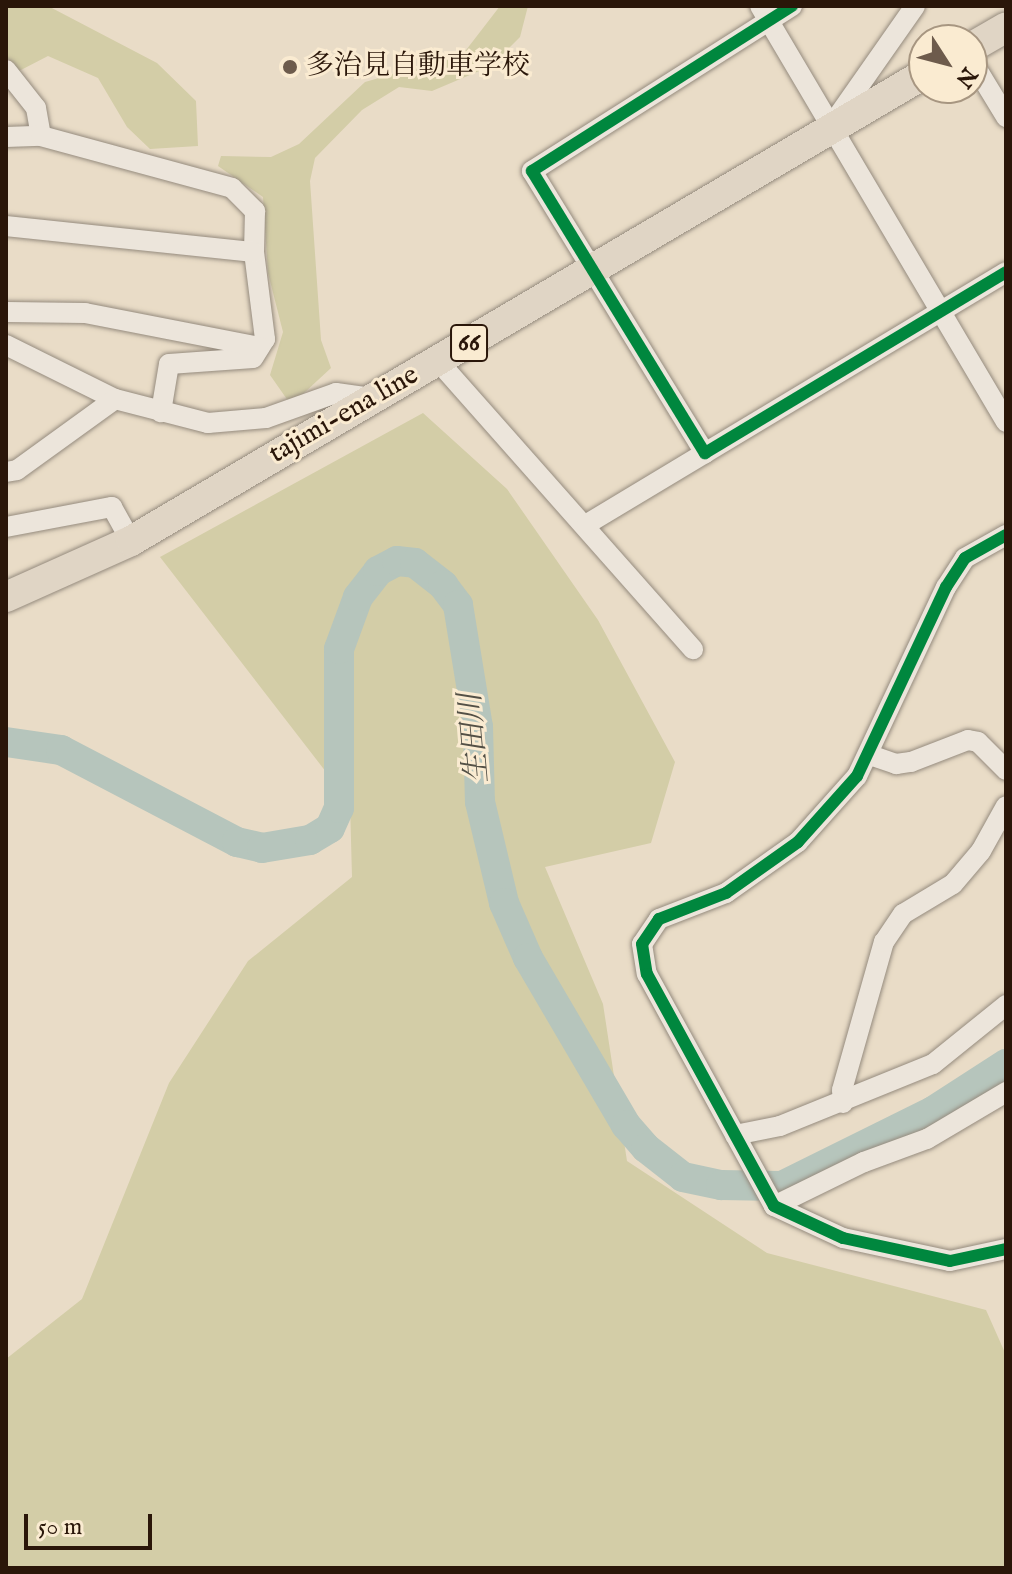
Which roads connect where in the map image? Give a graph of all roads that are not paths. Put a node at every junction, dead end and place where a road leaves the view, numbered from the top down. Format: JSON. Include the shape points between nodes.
{"nodes":[{"id":1,"x":792,"y":6,"type":"edge"},
{"id":2,"x":915,"y":6,"type":"edge"},
{"id":3,"x":764,"y":15,"type":"edge"},
{"id":4,"x":1006,"y":27,"type":"edge"},
{"id":5,"x":988,"y":38,"type":"edge"},
{"id":6,"x":6,"y":70,"type":"edge"},
{"id":7,"x":908,"y":83,"type":"edge"},
{"id":8,"x":988,"y":87,"type":"edge"},
{"id":9,"x":1006,"y":117,"type":"edge"},
{"id":10,"x":829,"y":129,"type":"junction"},
{"id":11,"x":41,"y":136,"type":"junction"},
{"id":12,"x":6,"y":137,"type":"edge"},
{"id":13,"x":6,"y":151,"type":"edge"},
{"id":14,"x":6,"y":226,"type":"edge"},
{"id":15,"x":254,"y":252,"type":"junction"},
{"id":16,"x":590,"y":271,"type":"junction"},
{"id":17,"x":1006,"y":272,"type":"edge"},
{"id":18,"x":941,"y":311,"type":"junction"},
{"id":19,"x":6,"y":312,"type":"edge"},
{"id":20,"x":6,"y":345,"type":"edge"},
{"id":21,"x":260,"y":347,"type":"junction"},
{"id":22,"x":438,"y":361,"type":"junction"},
{"id":23,"x":372,"y":398,"type":"junction"},
{"id":24,"x":115,"y":399,"type":"junction"},
{"id":25,"x":161,"y":412,"type":"junction"},
{"id":26,"x":1006,"y":422,"type":"edge"},
{"id":27,"x":705,"y":453,"type":"junction"},
{"id":28,"x":6,"y":472,"type":"edge"},
{"id":29,"x":587,"y":524,"type":"junction"},
{"id":30,"x":6,"y":527,"type":"edge"},
{"id":31,"x":1006,"y":535,"type":"edge"},
{"id":32,"x":131,"y":541,"type":"junction"},
{"id":33,"x":6,"y":597,"type":"edge"},
{"id":34,"x":693,"y":649,"type":"dead end"},
{"id":35,"x":870,"y":755,"type":"junction"},
{"id":36,"x":1006,"y":770,"type":"edge"},
{"id":37,"x":1006,"y":806,"type":"edge"},
{"id":38,"x":1006,"y":1005,"type":"edge"},
{"id":39,"x":1006,"y":1092,"type":"edge"},
{"id":40,"x":843,"y":1103,"type":"junction"},
{"id":41,"x":735,"y":1135,"type":"junction"},
{"id":42,"x":774,"y":1206,"type":"junction"},
{"id":43,"x":1006,"y":1249,"type":"edge"}],
"edges":[{"from":1,"to":3,"type":"street"},
{"from":2,"to":10,"type":"street"},
{"from":3,"to":10,"type":"street"},
{"from":3,"to":16,"type":"street","via":[[532,171]]},
{"from":4,"to":5,"type":"main road"},
{"from":6,"to":11,"type":"street","via":[[36,108]]},
{"from":7,"to":10,"type":"main road","name":"tajimi-ena line","number":"66"},
{"from":8,"to":9,"type":"street"},
{"from":10,"to":16,"type":"main road","name":"tajimi-ena line","number":"66"},
{"from":10,"to":18,"type":"street"},
{"from":11,"to":12,"type":"street"},
{"from":11,"to":13,"type":"street"},
{"from":11,"to":15,"type":"street","via":[[232,188],[255,211]]},
{"from":14,"to":15,"type":"street"},
{"from":15,"to":21,"type":"street","via":[[265,316]]},
{"from":16,"to":22,"type":"main road","name":"tajimi-ena line","number":"66"},
{"from":16,"to":27,"type":"street"},
{"from":17,"to":18,"type":"street"},
{"from":18,"to":26,"type":"street"},
{"from":18,"to":27,"type":"street"},
{"from":19,"to":21,"type":"street","via":[[85,313]]},
{"from":20,"to":24,"type":"street"},
{"from":21,"to":25,"type":"street","via":[[253,358],[169,364]]},
{"from":22,"to":23,"type":"main road","name":"tajimi-ena line","number":"66"},
{"from":22,"to":29,"type":"street"},
{"from":23,"to":25,"type":"street","via":[[336,393],[266,418],[208,423]]},
{"from":23,"to":32,"type":"main road","name":"tajimi-ena line","number":"66"},
{"from":24,"to":25,"type":"street"},
{"from":24,"to":28,"type":"street","via":[[17,470]]},
{"from":27,"to":29,"type":"street"},
{"from":29,"to":34,"type":"street"},
{"from":30,"to":32,"type":"street","via":[[112,507]]},
{"from":31,"to":35,"type":"street","via":[[965,558],[946,587]]},
{"from":32,"to":33,"type":"main road","name":"tajimi-ena line","number":"66"},
{"from":35,"to":36,"type":"street","via":[[896,764],[911,762],[968,740],[978,742]]},
{"from":35,"to":41,"type":"street","via":[[798,842],[748,880],[659,919],[646,931],[642,944],[647,974]]},
{"from":37,"to":40,"type":"street","via":[[981,851],[953,884],[903,914],[884,942],[842,1090]]},
{"from":38,"to":40,"type":"street","via":[[933,1064]]},
{"from":39,"to":42,"type":"street","via":[[927,1139],[864,1162]]},
{"from":40,"to":41,"type":"street","via":[[780,1126]]},
{"from":41,"to":42,"type":"street"},
{"from":42,"to":43,"type":"street","via":[[843,1238],[950,1261]]}]}
